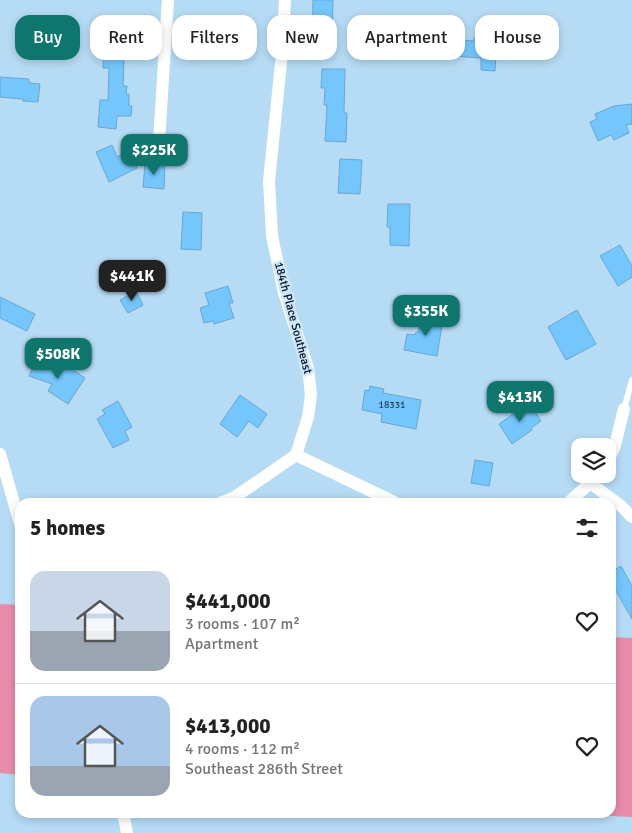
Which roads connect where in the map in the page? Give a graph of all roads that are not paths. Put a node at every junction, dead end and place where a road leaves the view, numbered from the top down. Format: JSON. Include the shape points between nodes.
{"nodes":[{"id":1,"x":168,"y":0,"type":"edge"},
{"id":2,"x":285,"y":0,"type":"edge"},
{"id":3,"x":158,"y":158,"type":"dead end"},
{"id":4,"x":632,"y":380,"type":"edge"},
{"id":5,"x":624,"y":409,"type":"joint"},
{"id":6,"x":616,"y":441,"type":"edge"},
{"id":7,"x":0,"y":454,"type":"edge"},
{"id":8,"x":296,"y":455,"type":"junction"},
{"id":9,"x":590,"y":483,"type":"edge"},
{"id":10,"x":598,"y":483,"type":"edge"},
{"id":11,"x":232,"y":498,"type":"edge"},
{"id":12,"x":386,"y":498,"type":"edge"},
{"id":13,"x":573,"y":498,"type":"edge"},
{"id":14,"x":613,"y":498,"type":"edge"},
{"id":15,"x":616,"y":501,"type":"edge"},
{"id":16,"x":15,"y":506,"type":"edge"},
{"id":17,"x":632,"y":517,"type":"edge"},
{"id":18,"x":124,"y":818,"type":"edge"},
{"id":19,"x":127,"y":833,"type":"edge"}],
"edges":[{"from":1,"to":3,"type":"street"},
{"from":2,"to":8,"type":"street","name":"184th Place Southeast","via":[[269,181],[272,236],[284,293],[308,368],[311,395]]},
{"from":4,"to":5,"type":"lane"},
{"from":5,"to":6,"type":"street"},
{"from":7,"to":16,"type":"street"},
{"from":8,"to":11,"type":"street"},
{"from":8,"to":12,"type":"street"},
{"from":9,"to":13,"type":"street"},
{"from":10,"to":14,"type":"street"},
{"from":15,"to":17,"type":"street"},
{"from":18,"to":19,"type":"street"}]}
